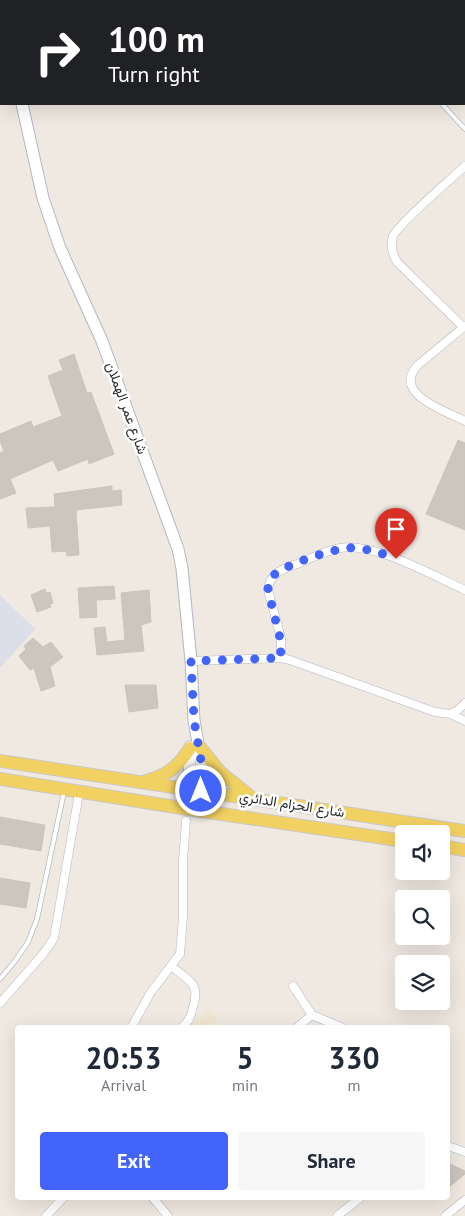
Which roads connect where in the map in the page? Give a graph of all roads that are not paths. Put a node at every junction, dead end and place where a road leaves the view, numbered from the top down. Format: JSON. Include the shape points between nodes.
{"nodes":[{"id":1,"x":22,"y":105,"type":"edge"},
{"id":2,"x":443,"y":105,"type":"edge"},
{"id":3,"x":465,"y":129,"type":"edge"},
{"id":4,"x":465,"y":166,"type":"edge"},
{"id":5,"x":464,"y":326,"type":"edge"},
{"id":6,"x":465,"y":421,"type":"edge"},
{"id":7,"x":465,"y":590,"type":"edge"},
{"id":8,"x":281,"y":658,"type":"junction"},
{"id":9,"x":191,"y":661,"type":"junction"},
{"id":10,"x":465,"y":703,"type":"edge"},
{"id":11,"x":450,"y":714,"type":"junction"},
{"id":12,"x":465,"y":721,"type":"edge"},
{"id":13,"x":194,"y":747,"type":"junction"},
{"id":14,"x":0,"y":761,"type":"edge"},
{"id":15,"x":0,"y":779,"type":"edge"},
{"id":16,"x":143,"y":782,"type":"junction"},
{"id":17,"x":64,"y":790,"type":"junction"},
{"id":18,"x":195,"y":790,"type":"junction"},
{"id":19,"x":79,"y":793,"type":"junction"},
{"id":20,"x":253,"y":798,"type":"junction"},
{"id":21,"x":191,"y":814,"type":"junction"},
{"id":22,"x":464,"y":830,"type":"edge"},
{"id":23,"x":395,"y":840,"type":"edge"},
{"id":24,"x":450,"y":848,"type":"edge"},
{"id":25,"x":465,"y":850,"type":"edge"},
{"id":26,"x":171,"y":966,"type":"junction"},
{"id":27,"x":0,"y":979,"type":"edge"},
{"id":28,"x":293,"y":986,"type":"dead end"},
{"id":29,"x":0,"y":1003,"type":"edge"},
{"id":30,"x":312,"y":1015,"type":"junction"},
{"id":31,"x":132,"y":1025,"type":"edge"},
{"id":32,"x":184,"y":1025,"type":"edge"},
{"id":33,"x":300,"y":1025,"type":"edge"},
{"id":34,"x":336,"y":1025,"type":"edge"},
{"id":35,"x":450,"y":1147,"type":"edge"},
{"id":36,"x":465,"y":1152,"type":"edge"},
{"id":37,"x":61,"y":1200,"type":"edge"},
{"id":38,"x":156,"y":1200,"type":"edge"},
{"id":39,"x":357,"y":1200,"type":"edge"},
{"id":40,"x":465,"y":1200,"type":"edge"},
{"id":41,"x":46,"y":1216,"type":"edge"},
{"id":42,"x":168,"y":1216,"type":"edge"},
{"id":43,"x":337,"y":1216,"type":"edge"},
{"id":44,"x":445,"y":1216,"type":"edge"}],
"edges":[{"from":1,"to":9,"type":"street","name":"شارع عمر الهملان","via":[[43,198],[60,248],[102,341],[173,531],[182,568]]},
{"from":2,"to":3,"type":"lane"},
{"from":4,"to":5,"type":"street","via":[[397,229],[392,245],[392,254],[397,262]]},
{"from":5,"to":6,"type":"street","via":[[413,370],[411,381],[417,396]]},
{"from":7,"to":8,"type":"street","via":[[379,552],[353,548],[328,552],[278,571],[269,583]]},
{"from":8,"to":9,"type":"street"},
{"from":8,"to":11,"type":"street","via":[[435,712]]},
{"from":9,"to":13,"type":"street","name":"شارع عمر الهملان"},
{"from":10,"to":11,"type":"street"},
{"from":11,"to":12,"type":"street"},
{"from":13,"to":16,"type":"main road","via":[[172,771]]},
{"from":13,"to":18,"type":"street","name":"شارع عمر الهملان"},
{"from":13,"to":20,"type":"main road"},
{"from":14,"to":16,"type":"main road","name":"شارع الحزام الدائري"},
{"from":15,"to":17,"type":"main road","name":"شارع الحزام الدائري"},
{"from":16,"to":18,"type":"main road","name":"شارع الحزام الدائري"},
{"from":17,"to":19,"type":"main road","name":"شارع الحزام الدائري"},
{"from":17,"to":27,"type":"lane","via":[[37,919],[28,942]]},
{"from":18,"to":20,"type":"main road","name":"شارع الحزام الدائري"},
{"from":18,"to":21,"type":"street","name":"شارع عمر الهملان"},
{"from":19,"to":21,"type":"main road","name":"شارع الحزام الدائري"},
{"from":19,"to":29,"type":"street","via":[[54,938]]},
{"from":20,"to":22,"type":"main road","name":"شارع الحزام الدائري"},
{"from":21,"to":23,"type":"main road","name":"شارع الحزام الدائري"},
{"from":21,"to":26,"type":"street","via":[[183,861],[180,954]]},
{"from":24,"to":25,"type":"main road"},
{"from":26,"to":31,"type":"street"},
{"from":26,"to":32,"type":"street","via":[[192,983],[197,994],[191,1017]]},
{"from":28,"to":30,"type":"street"},
{"from":30,"to":33,"type":"street"},
{"from":30,"to":34,"type":"street"},
{"from":35,"to":36,"type":"street"},
{"from":37,"to":41,"type":"street"},
{"from":38,"to":42,"type":"street"},
{"from":39,"to":43,"type":"street"},
{"from":40,"to":44,"type":"street"}]}
